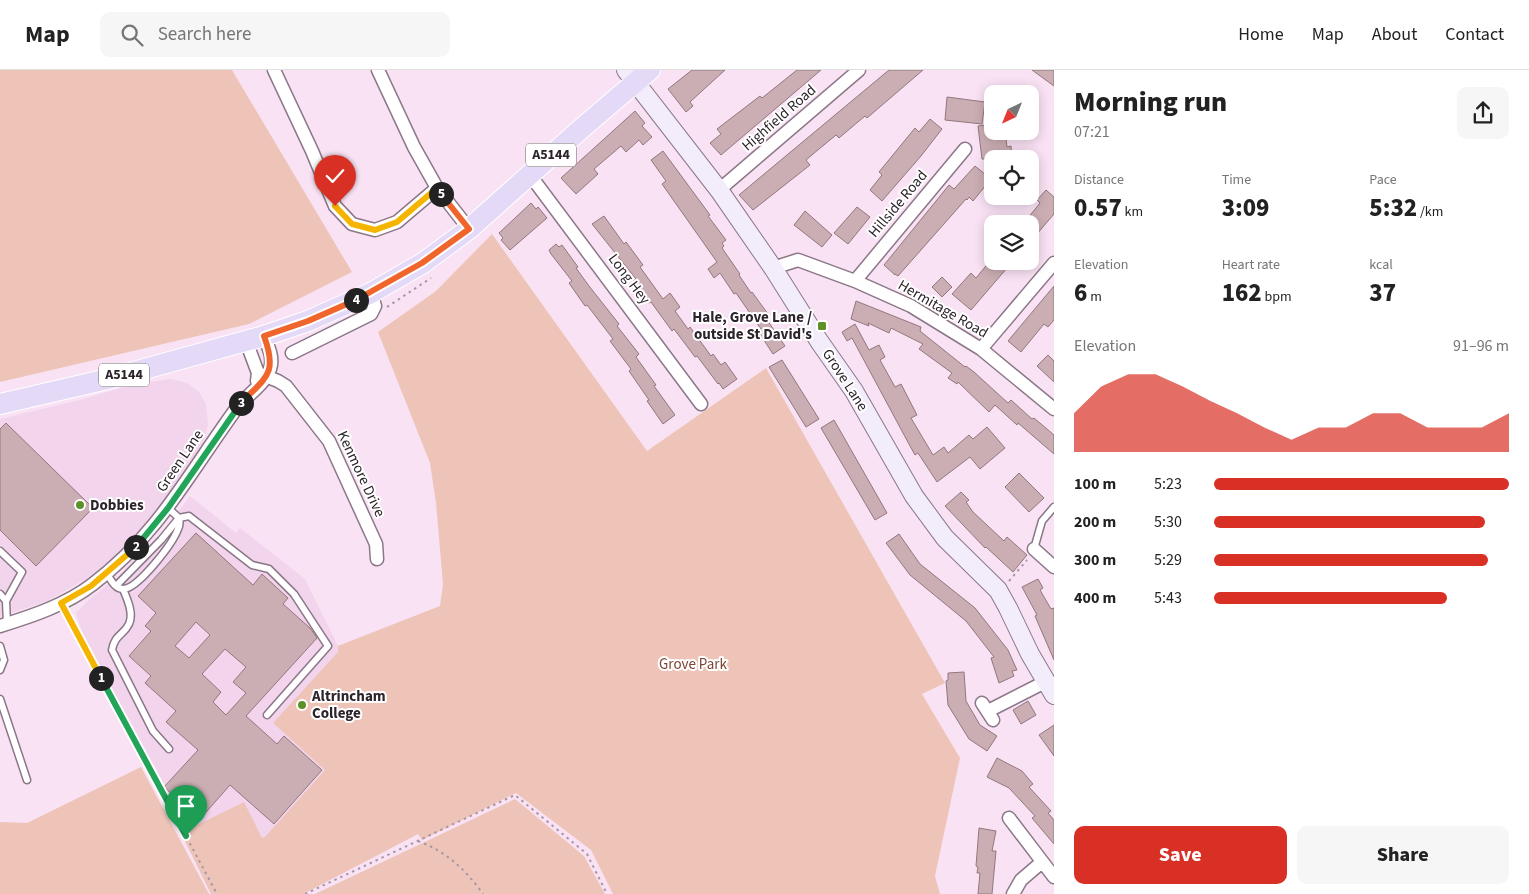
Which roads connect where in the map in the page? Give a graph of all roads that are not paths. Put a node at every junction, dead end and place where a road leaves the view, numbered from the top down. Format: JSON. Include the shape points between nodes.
{"nodes":[{"id":1,"x":274,"y":70,"type":"edge"},
{"id":2,"x":859,"y":70,"type":"edge"},
{"id":3,"x":381,"y":71,"type":"edge"},
{"id":4,"x":637,"y":74,"type":"edge"},
{"id":5,"x":965,"y":148,"type":"dead end"},
{"id":6,"x":530,"y":175,"type":"junction"},
{"id":7,"x":437,"y":188,"type":"junction"},
{"id":8,"x":719,"y":190,"type":"junction"},
{"id":9,"x":469,"y":229,"type":"junction"},
{"id":10,"x":1054,"y":263,"type":"edge"},
{"id":11,"x":773,"y":268,"type":"junction"},
{"id":12,"x":856,"y":281,"type":"junction"},
{"id":13,"x":371,"y":293,"type":"junction"},
{"id":14,"x":255,"y":338,"type":"junction"},
{"id":15,"x":981,"y":349,"type":"junction"},
{"id":16,"x":292,"y":353,"type":"dead end"},
{"id":17,"x":262,"y":375,"type":"junction"},
{"id":18,"x":0,"y":404,"type":"edge"},
{"id":19,"x":702,"y":404,"type":"dead end"},
{"id":20,"x":1054,"y":409,"type":"edge"},
{"id":21,"x":1054,"y":507,"type":"edge"},
{"id":22,"x":168,"y":508,"type":"junction"},
{"id":23,"x":179,"y":518,"type":"junction"},
{"id":24,"x":1034,"y":550,"type":"joint"},
{"id":25,"x":0,"y":551,"type":"edge"},
{"id":26,"x":377,"y":559,"type":"dead end"},
{"id":27,"x":1054,"y":567,"type":"edge"},
{"id":28,"x":107,"y":574,"type":"junction"},
{"id":29,"x":119,"y":588,"type":"junction"},
{"id":30,"x":0,"y":594,"type":"edge"},
{"id":31,"x":6,"y":601,"type":"junction"},
{"id":32,"x":3,"y":625,"type":"edge"},
{"id":33,"x":0,"y":646,"type":"edge"},
{"id":34,"x":0,"y":670,"type":"edge"},
{"id":35,"x":1050,"y":689,"type":"edge"},
{"id":36,"x":0,"y":698,"type":"edge"},
{"id":37,"x":988,"y":711,"type":"dead end"},
{"id":38,"x":267,"y":714,"type":"dead end"},
{"id":39,"x":169,"y":749,"type":"dead end"},
{"id":40,"x":27,"y":780,"type":"dead end"},
{"id":41,"x":1010,"y":818,"type":"dead end"},
{"id":42,"x":1042,"y":862,"type":"junction"},
{"id":43,"x":1054,"y":877,"type":"edge"},
{"id":44,"x":1012,"y":894,"type":"edge"}],
"edges":[{"from":1,"to":7,"type":"street","via":[[335,206],[352,224],[375,230],[397,222]]},
{"from":2,"to":8,"type":"street","name":"Highfield Road"},
{"from":3,"to":7,"type":"street","via":[[414,147]]},
{"from":4,"to":6,"type":"main road","number":"A5144"},
{"from":4,"to":8,"type":"street","name":"Grove Lane"},
{"from":5,"to":12,"type":"street","name":"Hillside Road"},
{"from":6,"to":9,"type":"main road","number":"A5144"},
{"from":6,"to":19,"type":"street","name":"Long Hey"},
{"from":7,"to":9,"type":"street"},
{"from":8,"to":11,"type":"street","name":"Grove Lane"},
{"from":9,"to":13,"type":"main road","number":"A5144","via":[[422,263]]},
{"from":10,"to":15,"type":"street"},
{"from":11,"to":12,"type":"street","name":"Hermitage Road","via":[[798,260]]},
{"from":11,"to":35,"type":"street","name":"Grove Lane","via":[[854,391],[914,496],[945,538],[999,592]]},
{"from":12,"to":15,"type":"street","name":"Hermitage Road","via":[[911,306]]},
{"from":13,"to":14,"type":"main road","number":"A5144","via":[[308,321]]},
{"from":13,"to":16,"type":"street","via":[[375,306],[371,314]]},
{"from":14,"to":17,"type":"street"},
{"from":14,"to":17,"type":"street","via":[[271,357],[271,365]]},
{"from":14,"to":18,"type":"main road","number":"A5144","via":[[112,378]]},
{"from":15,"to":20,"type":"street","name":"Hermitage Road"},
{"from":17,"to":22,"type":"street","name":"Green Lane"},
{"from":17,"to":26,"type":"street","name":"Kenmore Drive","via":[[286,386],[329,441],[376,544]]},
{"from":21,"to":24,"type":"lane","via":[[1042,520]]},
{"from":22,"to":23,"type":"lane"},
{"from":22,"to":28,"type":"street","name":"Green Lane","via":[[141,542]]},
{"from":23,"to":29,"type":"lane"},
{"from":23,"to":29,"type":"lane","via":[[180,525],[166,550],[138,581],[130,587]]},
{"from":23,"to":38,"type":"lane","via":[[189,516],[252,565],[269,570],[294,594],[328,646]]},
{"from":24,"to":27,"type":"street"},
{"from":25,"to":31,"type":"lane","via":[[22,572]]},
{"from":28,"to":29,"type":"lane"},
{"from":28,"to":32,"type":"street","name":"Green Lane","via":[[61,603]]},
{"from":29,"to":39,"type":"lane","via":[[130,607],[129,623],[114,640],[112,650],[153,731]]},
{"from":30,"to":31,"type":"lane"},
{"from":31,"to":32,"type":"lane"},
{"from":33,"to":34,"type":"lane","via":[[4,660]]},
{"from":35,"to":37,"type":"street"},
{"from":36,"to":40,"type":"lane"},
{"from":41,"to":42,"type":"street"},
{"from":42,"to":43,"type":"street"},
{"from":42,"to":44,"type":"street","via":[[1021,880]]}]}
